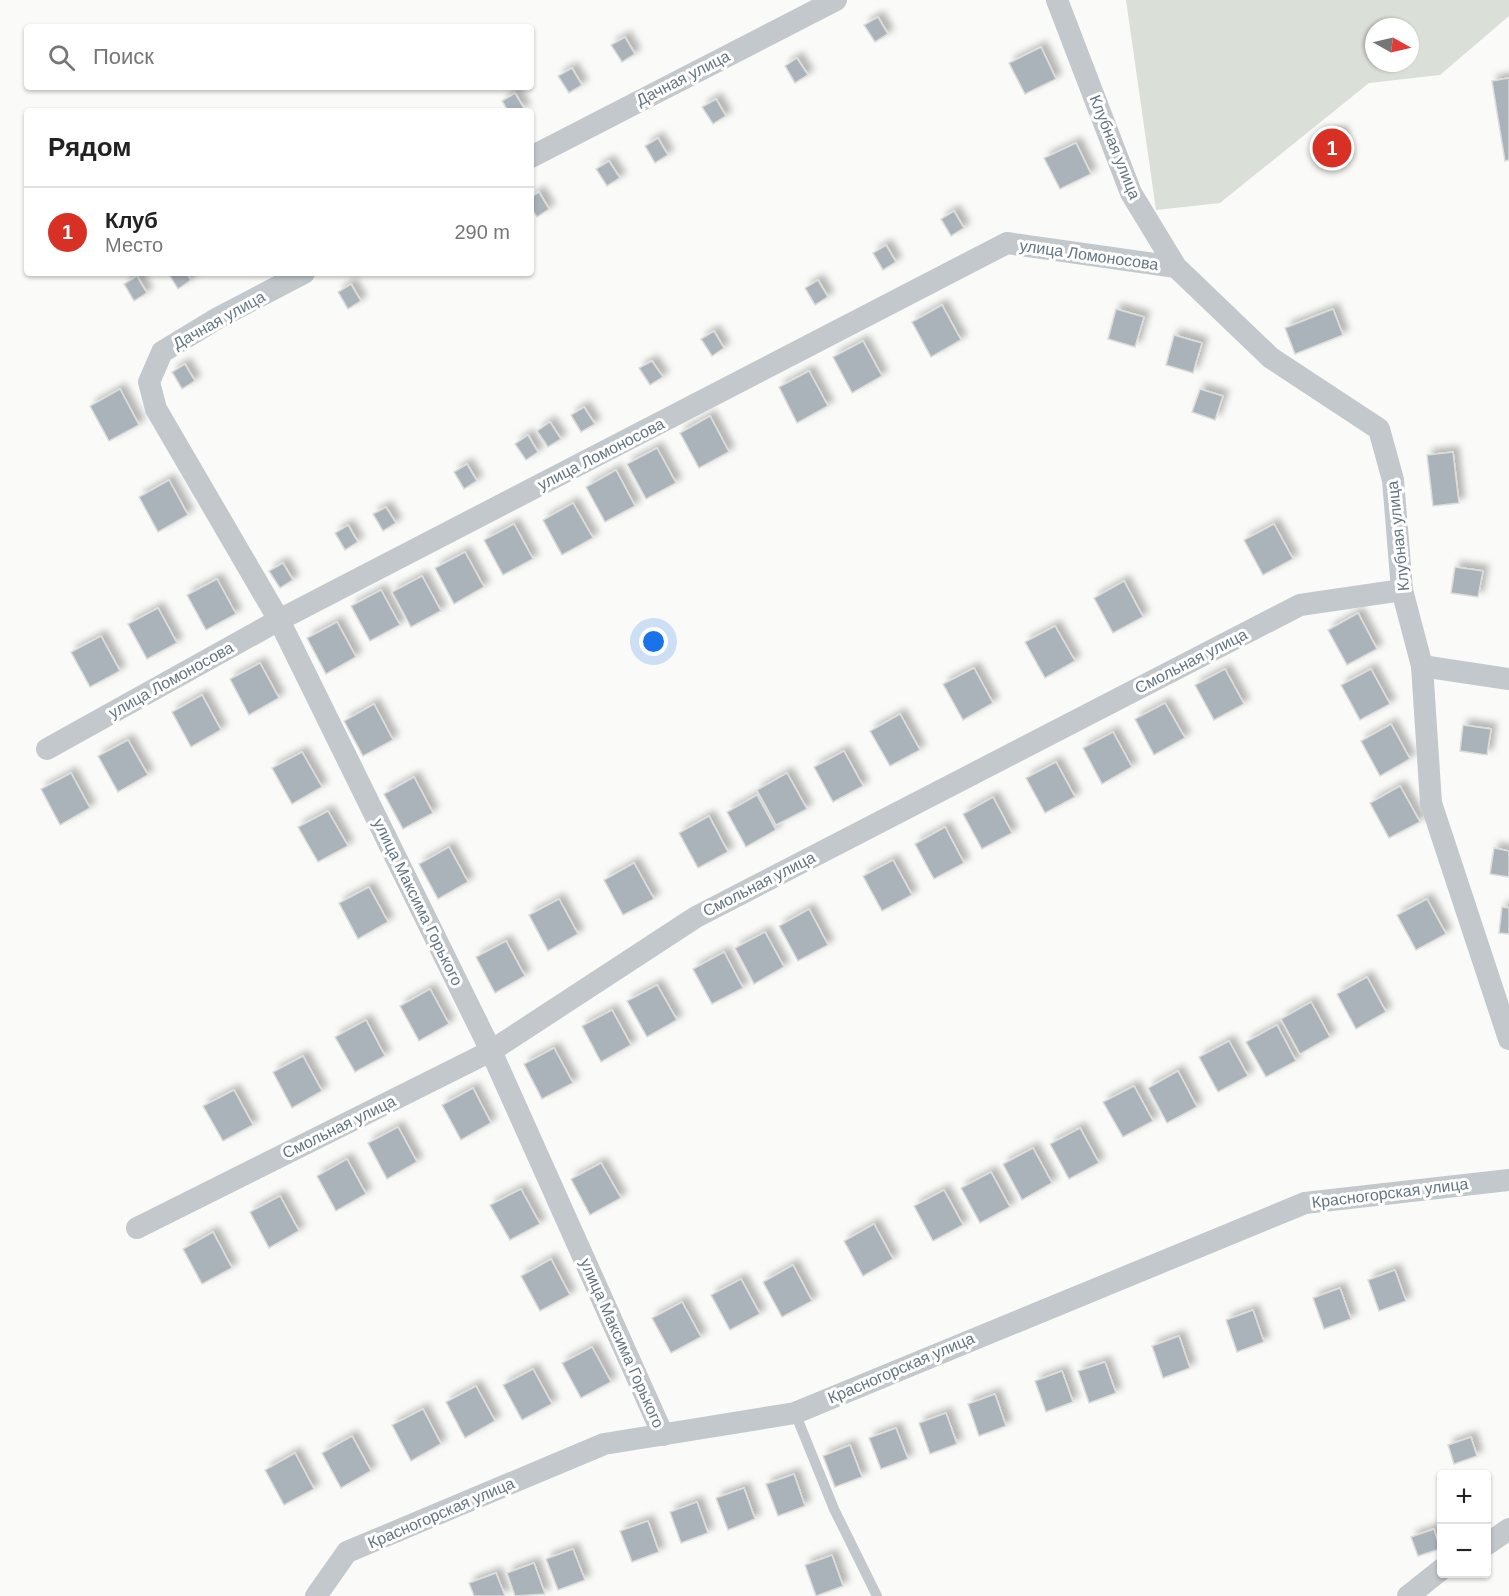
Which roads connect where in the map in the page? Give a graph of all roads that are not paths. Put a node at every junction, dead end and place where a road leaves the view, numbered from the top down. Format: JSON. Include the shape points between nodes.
{"nodes":[{"id":1,"x":836,"y":0,"type":"edge"},
{"id":2,"x":1057,"y":0,"type":"edge"},
{"id":3,"x":534,"y":155,"type":"edge"},
{"id":4,"x":1176,"y":267,"type":"junction"},
{"id":5,"x":298,"y":276,"type":"edge"},
{"id":6,"x":149,"y":382,"type":"joint"},
{"id":7,"x":1402,"y":590,"type":"junction"},
{"id":8,"x":279,"y":620,"type":"junction"},
{"id":9,"x":1422,"y":666,"type":"junction"},
{"id":10,"x":1509,"y":679,"type":"edge"},
{"id":11,"x":47,"y":749,"type":"dead end"},
{"id":12,"x":1509,"y":1039,"type":"edge"},
{"id":13,"x":491,"y":1051,"type":"junction"},
{"id":14,"x":1509,"y":1180,"type":"edge"},
{"id":15,"x":137,"y":1228,"type":"dead end"},
{"id":16,"x":795,"y":1413,"type":"junction"},
{"id":17,"x":663,"y":1435,"type":"junction"},
{"id":18,"x":1509,"y":1529,"type":"edge"},
{"id":19,"x":1491,"y":1542,"type":"edge"},
{"id":20,"x":1437,"y":1573,"type":"edge"},
{"id":21,"x":319,"y":1594,"type":"edge"},
{"id":22,"x":877,"y":1596,"type":"edge"},
{"id":23,"x":1408,"y":1596,"type":"edge"}],
"edges":[{"from":1,"to":3,"type":"street","name":"Дачная улица"},
{"from":2,"to":4,"type":"street","name":"Клубная улица","via":[[1131,193]]},
{"from":4,"to":7,"type":"street","name":"Клубная улица","via":[[1271,358],[1379,429],[1393,480]]},
{"from":4,"to":8,"type":"street","name":"улица Ломоносова","via":[[1007,243]]},
{"from":5,"to":6,"type":"street","name":"Дачная улица","via":[[162,352]]},
{"from":6,"to":8,"type":"street","name":"улица Максима Горького","via":[[156,409]]},
{"from":7,"to":9,"type":"street","name":"Клубная улица"},
{"from":7,"to":13,"type":"street","name":"Смольная улица","via":[[1300,605],[696,917]]},
{"from":8,"to":11,"type":"street","name":"улица Ломоносова"},
{"from":8,"to":13,"type":"street","name":"улица Максима Горького"},
{"from":9,"to":10,"type":"street"},
{"from":9,"to":12,"type":"street","name":"Клубная улица","via":[[1431,803]]},
{"from":13,"to":15,"type":"street","name":"Смольная улица"},
{"from":13,"to":17,"type":"street","name":"улица Максима Горького"},
{"from":14,"to":16,"type":"street","name":"Красногорская улица","via":[[1305,1203]]},
{"from":16,"to":17,"type":"street","name":"Красногорская улица"},
{"from":16,"to":22,"type":"lane","via":[[834,1509]]},
{"from":17,"to":21,"type":"street","name":"Красногорская улица","via":[[604,1444],[347,1552]]},
{"from":18,"to":19,"type":"street"},
{"from":20,"to":23,"type":"street"}]}
